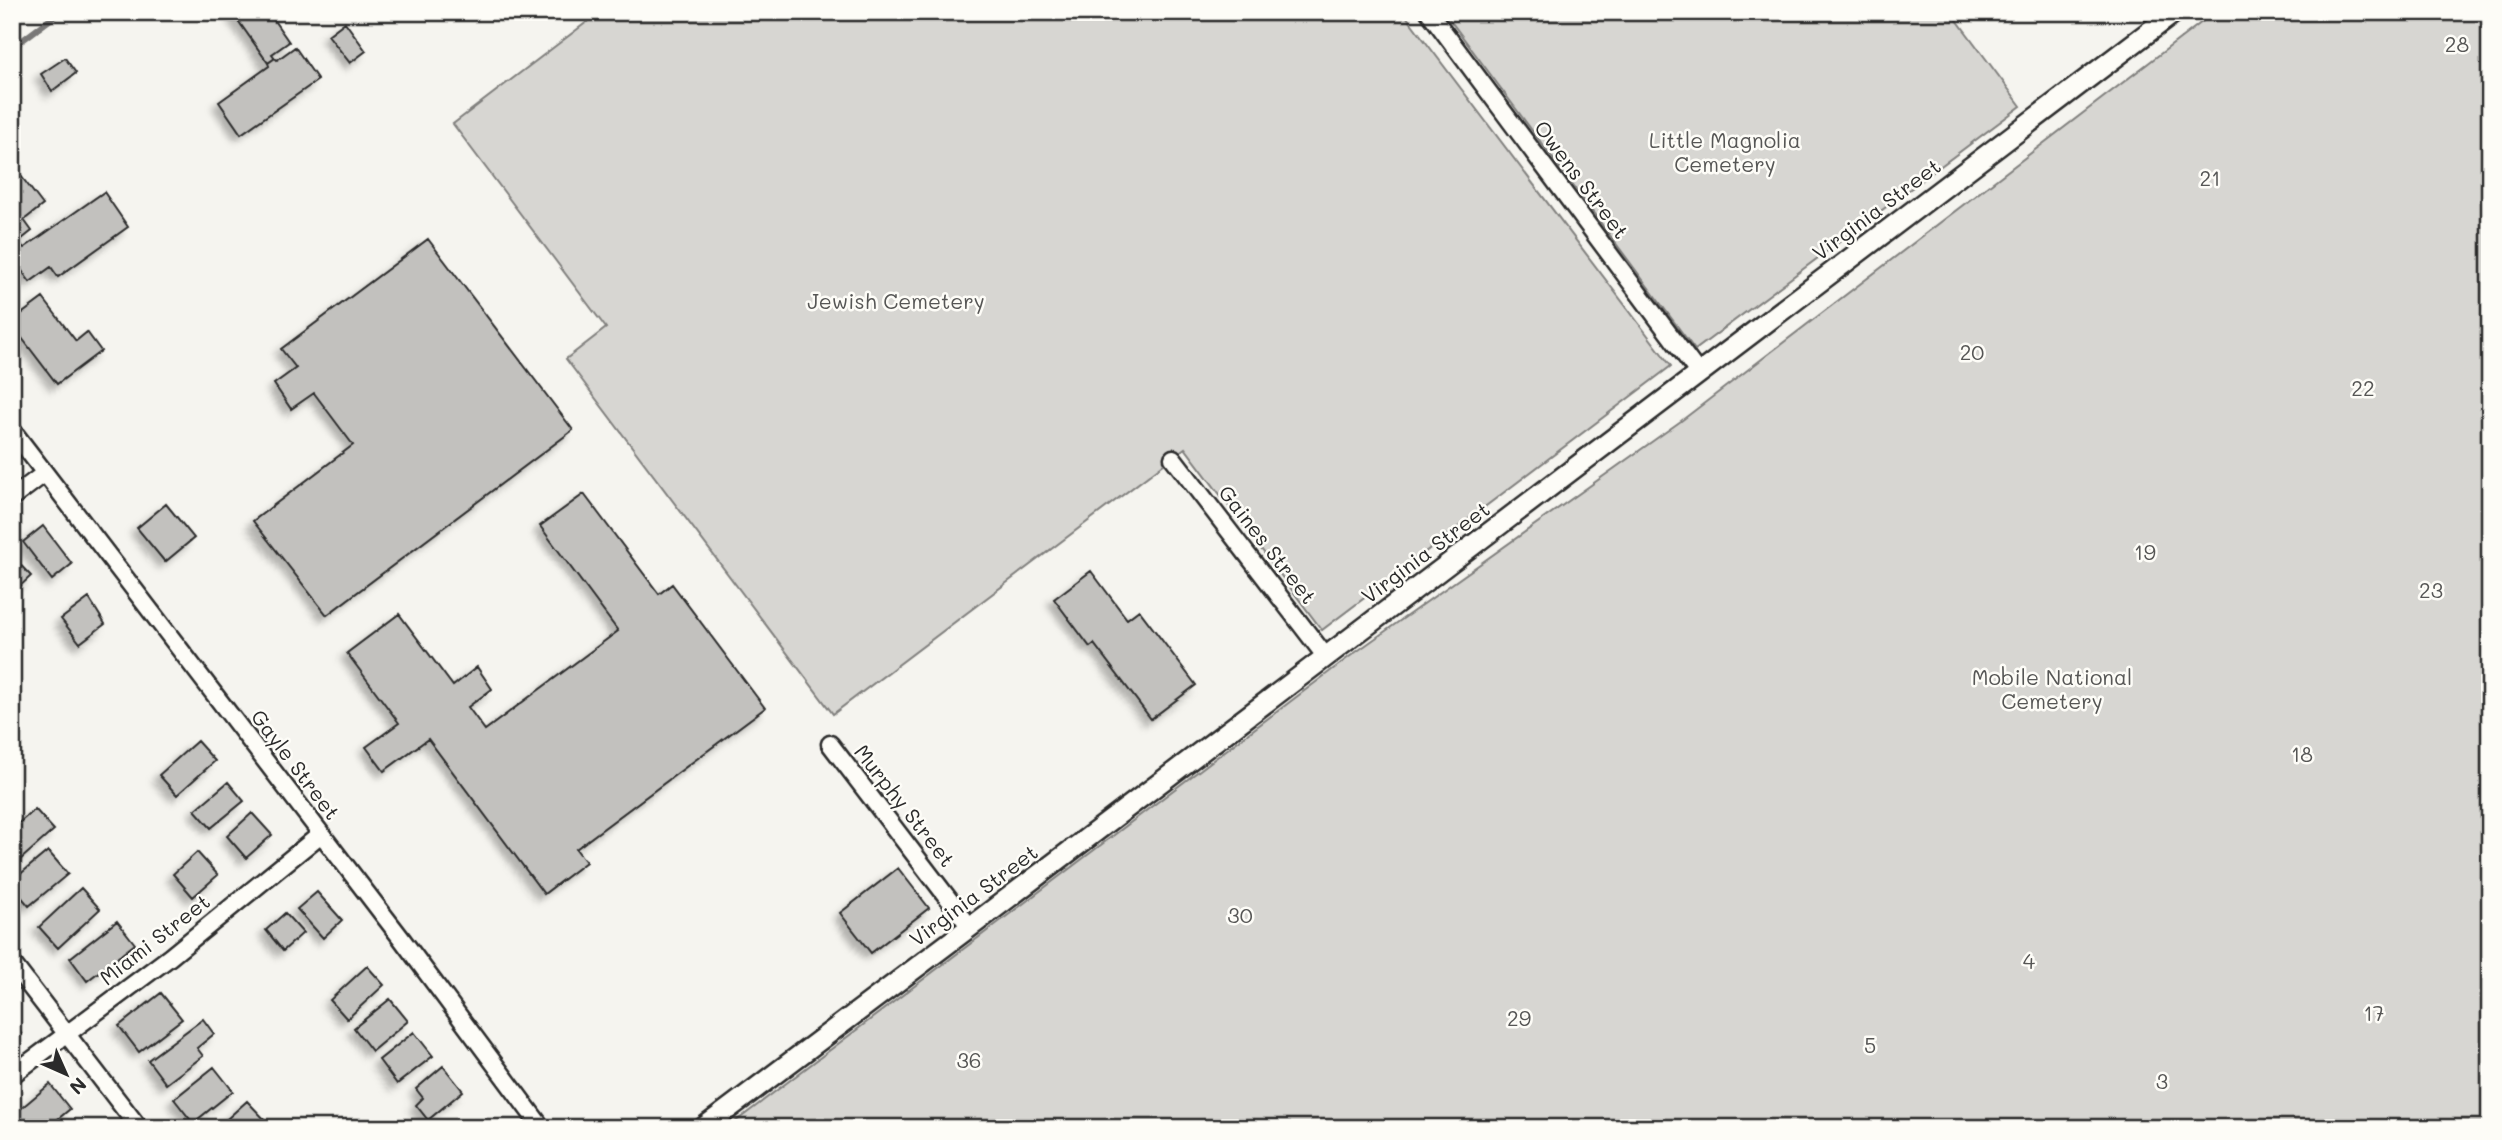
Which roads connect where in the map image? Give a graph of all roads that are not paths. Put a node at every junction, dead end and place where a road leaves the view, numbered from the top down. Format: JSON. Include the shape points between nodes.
{"nodes":[{"id":1,"x":1429,"y":12,"type":"edge"},
{"id":2,"x":2175,"y":12,"type":"edge"},
{"id":3,"x":1699,"y":374,"type":"junction"},
{"id":4,"x":12,"y":430,"type":"edge"},
{"id":5,"x":1173,"y":458,"type":"dead end"},
{"id":6,"x":44,"y":473,"type":"junction"},
{"id":7,"x":12,"y":498,"type":"edge"},
{"id":8,"x":1326,"y":657,"type":"junction"},
{"id":9,"x":830,"y":744,"type":"dead end"},
{"id":10,"x":321,"y":834,"type":"junction"},
{"id":11,"x":970,"y":927,"type":"junction"},
{"id":12,"x":12,"y":963,"type":"edge"},
{"id":13,"x":67,"y":1034,"type":"junction"},
{"id":14,"x":12,"y":1075,"type":"edge"},
{"id":15,"x":139,"y":1128,"type":"edge"},
{"id":16,"x":542,"y":1128,"type":"edge"},
{"id":17,"x":703,"y":1128,"type":"edge"}],
"edges":[{"from":1,"to":3,"type":"street","name":"Owens Street"},
{"from":2,"to":3,"type":"street","name":"Virginia Street"},
{"from":3,"to":8,"type":"street","name":"Virginia Street"},
{"from":4,"to":6,"type":"street","name":"Gayle Street"},
{"from":5,"to":8,"type":"street","name":"Gaines Street"},
{"from":6,"to":7,"type":"street"},
{"from":6,"to":10,"type":"street","name":"Gayle Street"},
{"from":8,"to":11,"type":"street","name":"Virginia Street"},
{"from":9,"to":11,"type":"street","name":"Murphy Street"},
{"from":10,"to":13,"type":"street","name":"Miami Street"},
{"from":10,"to":16,"type":"street","name":"Gayle Street"},
{"from":11,"to":17,"type":"street","name":"Virginia Street"},
{"from":12,"to":13,"type":"street"},
{"from":13,"to":14,"type":"street","name":"Miami Street"},
{"from":13,"to":15,"type":"street"}]}
